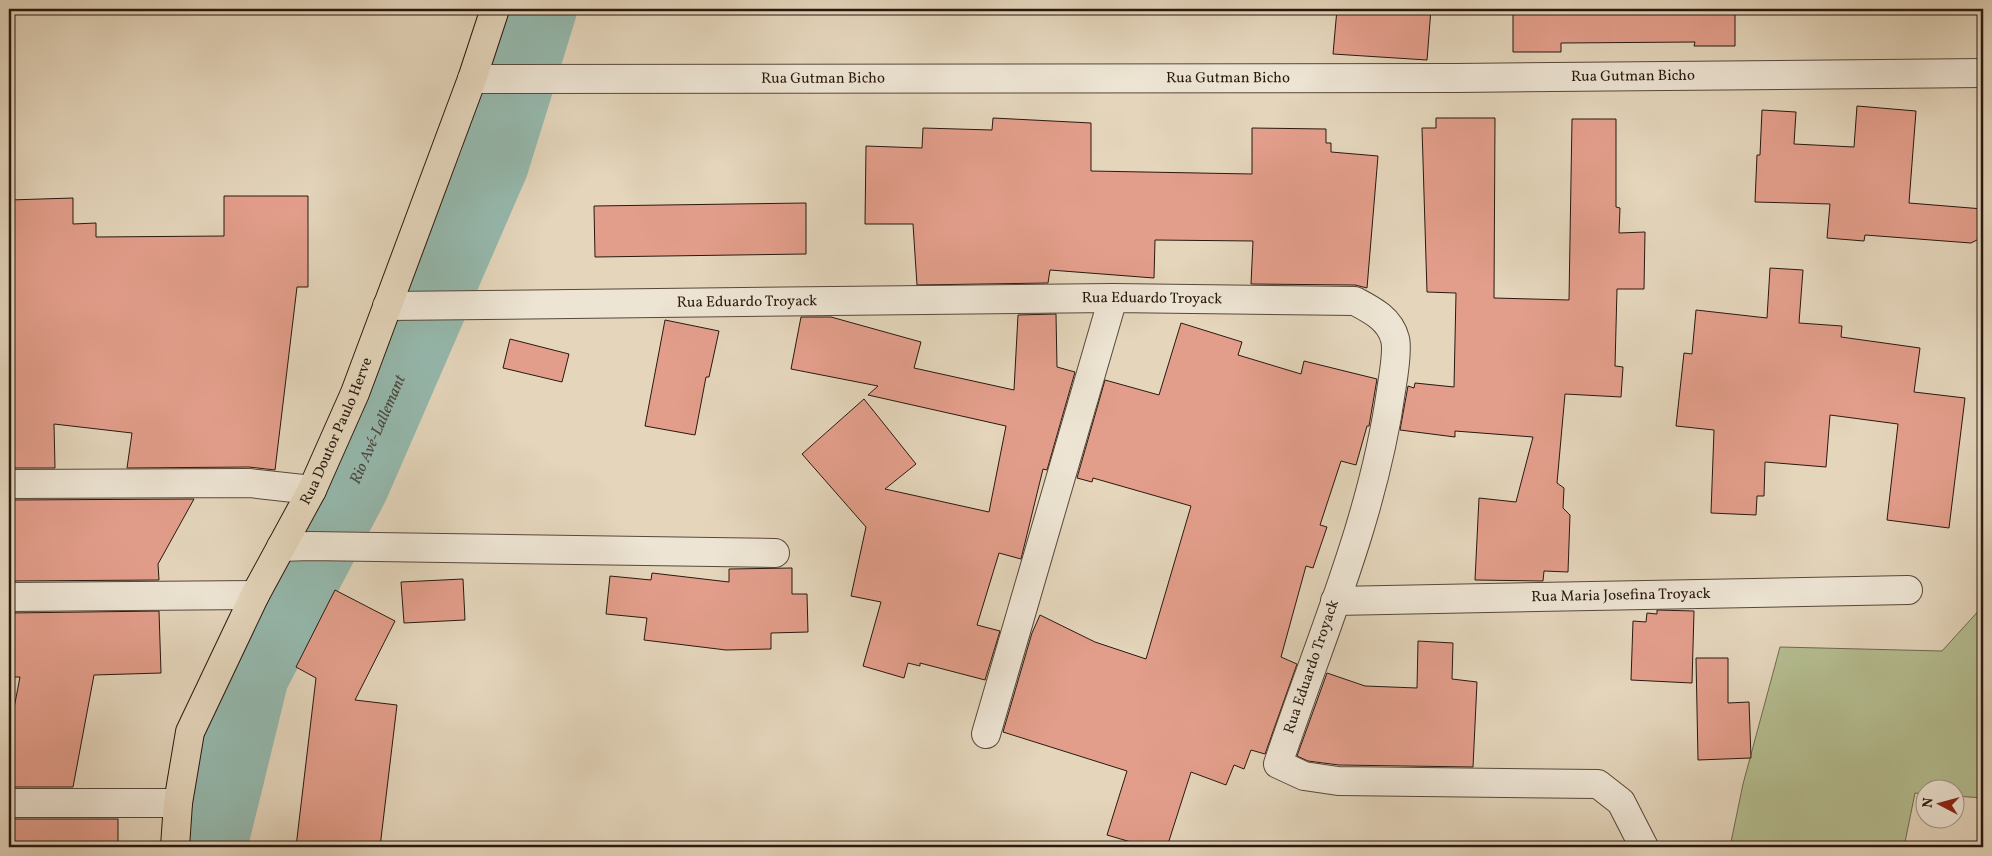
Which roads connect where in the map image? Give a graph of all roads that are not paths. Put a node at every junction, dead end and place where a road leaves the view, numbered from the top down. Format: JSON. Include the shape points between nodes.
{"nodes":[{"id":1,"x":495,"y":9,"type":"edge"},
{"id":2,"x":1983,"y":74,"type":"edge"},
{"id":3,"x":483,"y":79,"type":"junction"},
{"id":4,"x":1113,"y":298,"type":"junction"},
{"id":5,"x":399,"y":307,"type":"junction"},
{"id":6,"x":9,"y":484,"type":"edge"},
{"id":7,"x":312,"y":490,"type":"junction"},
{"id":8,"x":280,"y":547,"type":"junction"},
{"id":9,"x":775,"y":553,"type":"dead end"},
{"id":10,"x":1908,"y":590,"type":"dead end"},
{"id":11,"x":255,"y":594,"type":"junction"},
{"id":12,"x":9,"y":597,"type":"edge"},
{"id":13,"x":1335,"y":601,"type":"junction"},
{"id":14,"x":986,"y":734,"type":"dead end"},
{"id":15,"x":9,"y":803,"type":"edge"},
{"id":16,"x":178,"y":803,"type":"junction"},
{"id":17,"x":175,"y":847,"type":"edge"},
{"id":18,"x":1644,"y":847,"type":"edge"}],
"edges":[{"from":1,"to":3,"type":"main road","name":"Rua Doutor Paulo Herve"},
{"from":2,"to":3,"type":"street","name":"Rua Gutman Bicho"},
{"from":3,"to":5,"type":"main road","name":"Rua Doutor Paulo Herve"},
{"from":4,"to":5,"type":"street","name":"Rua Eduardo Troyack"},
{"from":4,"to":13,"type":"street","name":"Rua Eduardo Troyack","via":[[1355,301],[1375,311],[1390,325],[1396,340],[1386,425],[1363,515]]},
{"from":4,"to":14,"type":"street"},
{"from":5,"to":7,"type":"main road","name":"Rua Doutor Paulo Herve","via":[[355,393]]},
{"from":6,"to":7,"type":"street","via":[[249,483]]},
{"from":7,"to":8,"type":"main road","name":"Rua Doutor Paulo Herve"},
{"from":8,"to":9,"type":"street"},
{"from":8,"to":11,"type":"main road","name":"Rua Doutor Paulo Herve"},
{"from":10,"to":13,"type":"street","name":"Rua Maria Josefina Troyack"},
{"from":11,"to":12,"type":"street"},
{"from":11,"to":16,"type":"main road","name":"Rua Doutor Paulo Herve","via":[[190,732]]},
{"from":13,"to":18,"type":"street","name":"Rua Eduardo Troyack","via":[[1278,764],[1304,776],[1338,781],[1598,784],[1622,802]]},
{"from":15,"to":16,"type":"street"},
{"from":16,"to":17,"type":"main road","name":"Rua Doutor Paulo Herve"}]}
